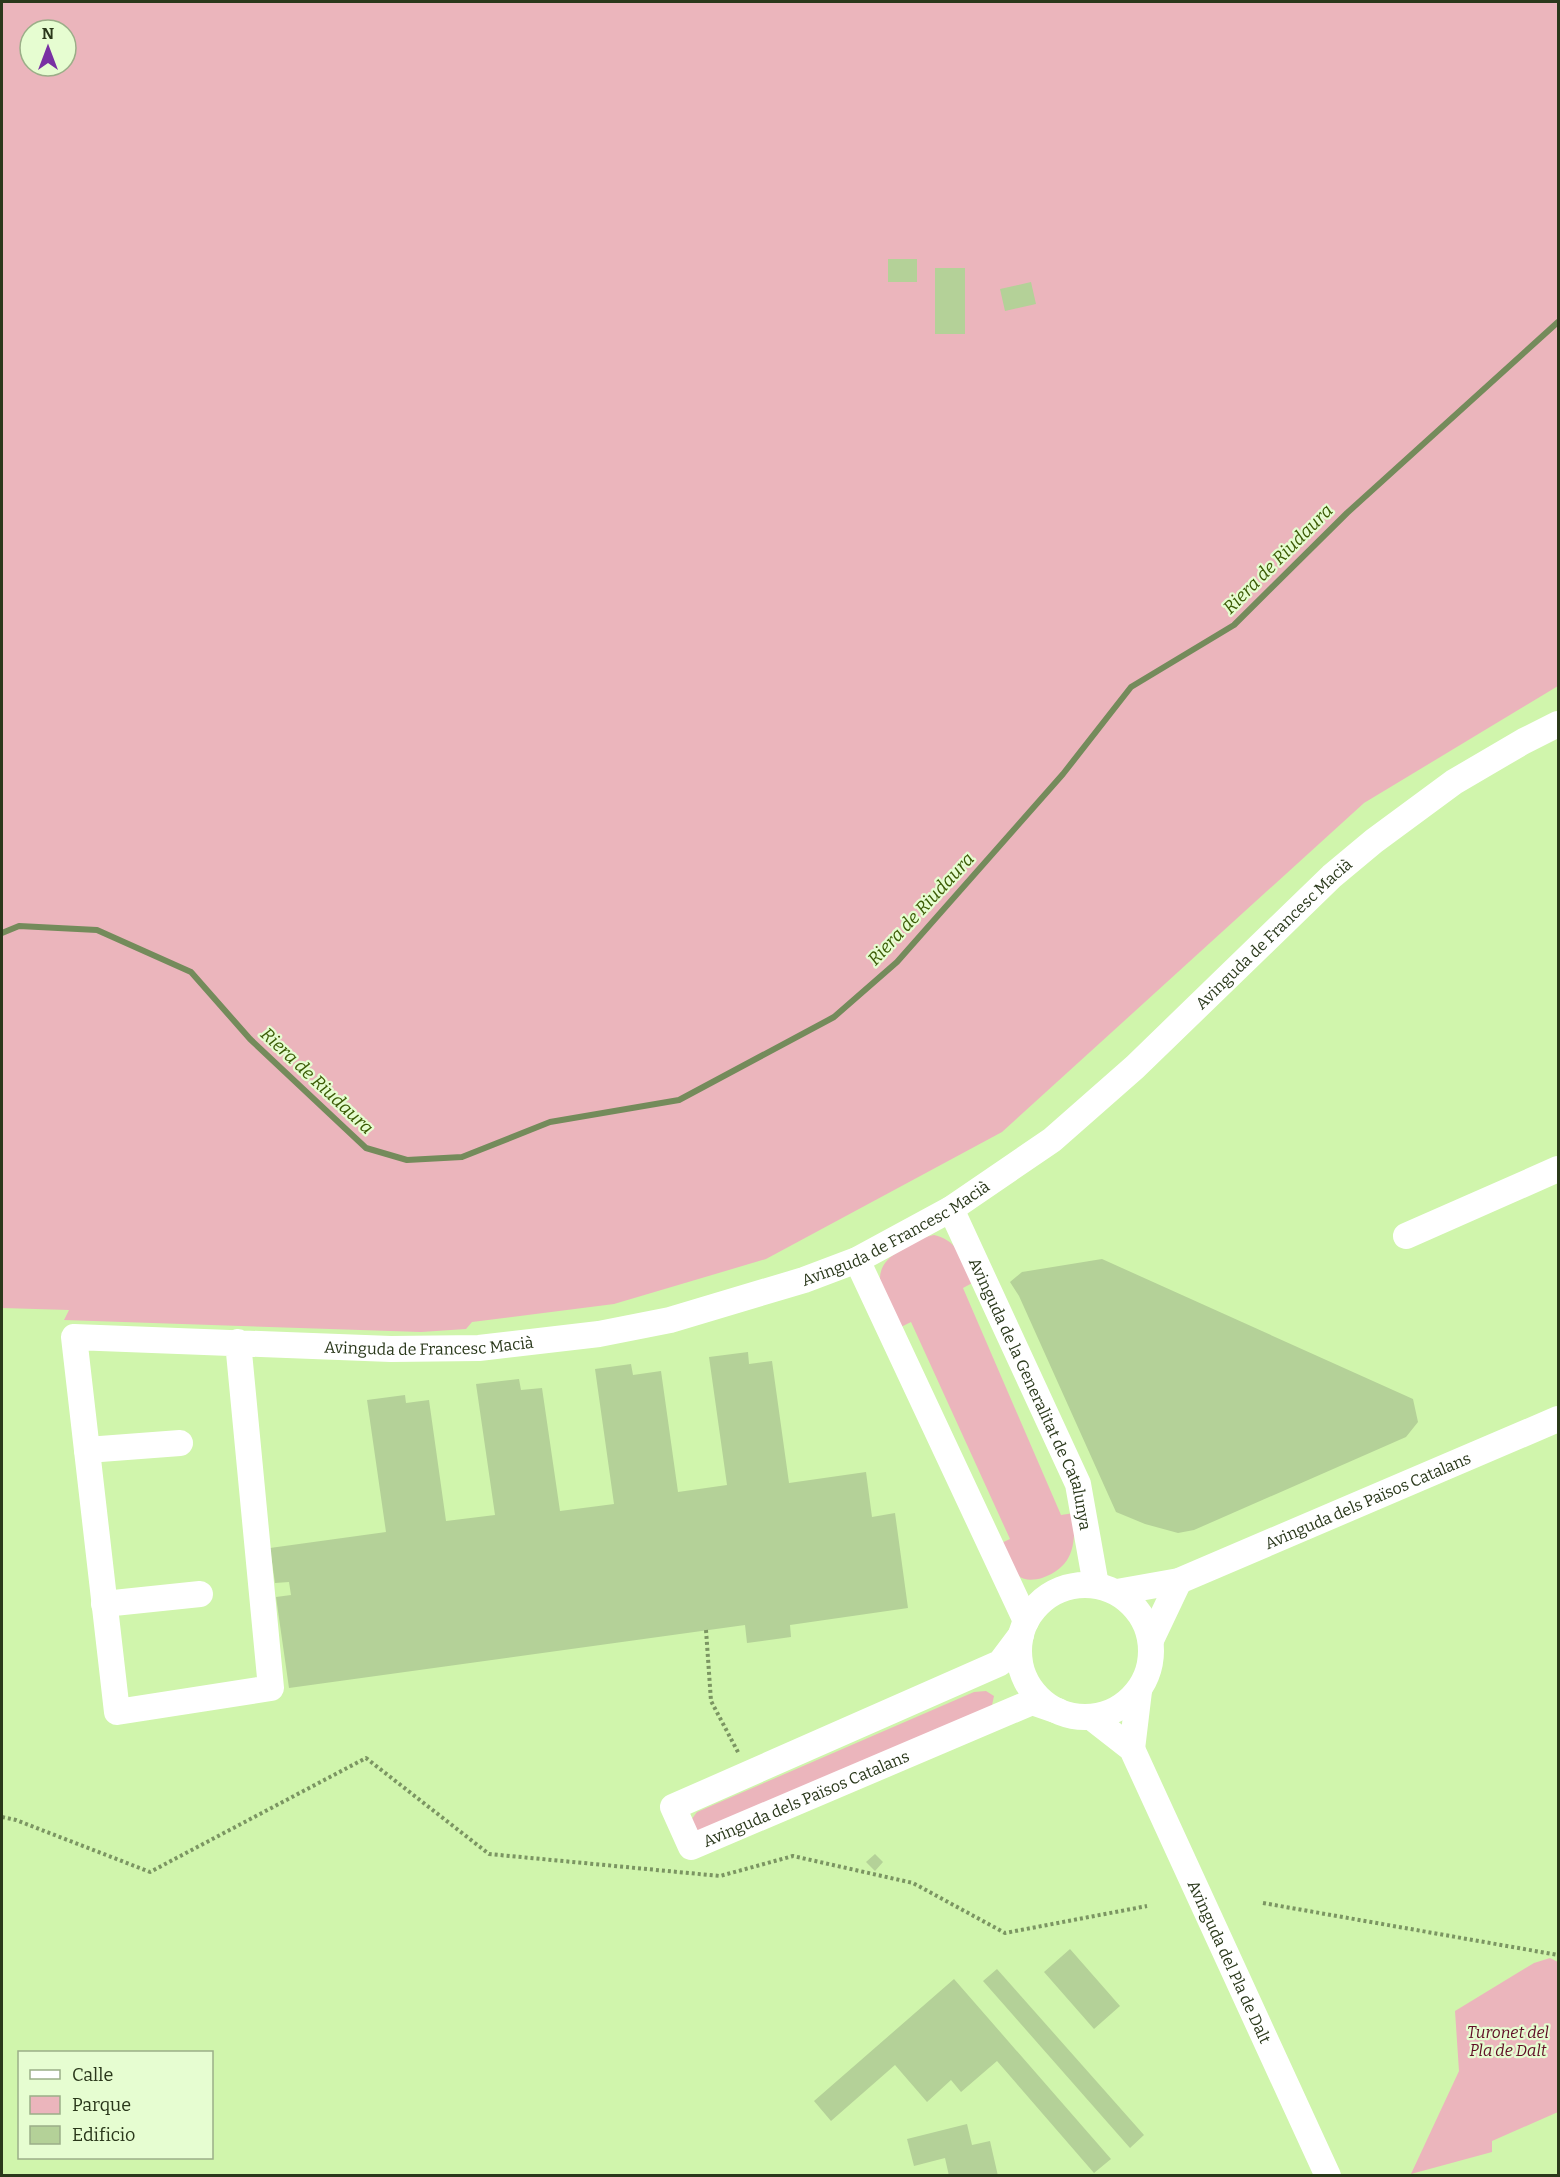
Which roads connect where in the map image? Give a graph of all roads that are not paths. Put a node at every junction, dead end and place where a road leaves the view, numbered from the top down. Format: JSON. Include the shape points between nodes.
{"nodes":[{"id":1,"x":1558,"y":724,"type":"edge"},
{"id":2,"x":1558,"y":1169,"type":"edge"},
{"id":3,"x":951,"y":1209,"type":"junction"},
{"id":4,"x":1406,"y":1236,"type":"dead end"},
{"id":5,"x":857,"y":1260,"type":"junction"},
{"id":6,"x":238,"y":1342,"type":"junction"},
{"id":7,"x":1558,"y":1419,"type":"edge"},
{"id":8,"x":180,"y":1443,"type":"dead end"},
{"id":9,"x":87,"y":1450,"type":"junction"},
{"id":10,"x":1179,"y":1581,"type":"junction"},
{"id":11,"x":1107,"y":1588,"type":"junction"},
{"id":12,"x":200,"y":1594,"type":"dead end"},
{"id":13,"x":104,"y":1604,"type":"junction"},
{"id":14,"x":1023,"y":1628,"type":"junction"},
{"id":15,"x":1151,"y":1640,"type":"junction"},
{"id":16,"x":1139,"y":1690,"type":"junction"},
{"id":17,"x":1058,"y":1711,"type":"junction"},
{"id":18,"x":1091,"y":1717,"type":"junction"},
{"id":19,"x":1132,"y":1749,"type":"junction"},
{"id":20,"x":1328,"y":2175,"type":"edge"}],
"edges":[{"from":1,"to":3,"type":"street","name":"Avinguda de Francesc Macià","via":[[1454,782],[1374,841],[1052,1140]]},
{"from":2,"to":4,"type":"street"},
{"from":3,"to":5,"type":"street","name":"Avinguda de Francesc Macià"},
{"from":3,"to":11,"type":"street","name":"Avinguda de la Generalitat de Catalunya","via":[[1077,1484]]},
{"from":5,"to":6,"type":"street","name":"Avinguda de Francesc Macià","via":[[670,1320],[599,1334],[479,1348],[391,1349]]},
{"from":5,"to":14,"type":"street"},
{"from":6,"to":9,"type":"street","name":"Avinguda de Francesc Macià","via":[[74,1337]]},
{"from":6,"to":13,"type":"street","via":[[271,1688],[117,1712]]},
{"from":7,"to":10,"type":"street","name":"Avinguda dels Països Catalans"},
{"from":8,"to":9,"type":"street"},
{"from":9,"to":13,"type":"street"},
{"from":10,"to":11,"type":"street","name":"Avinguda dels Països Catalans"},
{"from":10,"to":15,"type":"street"},
{"from":11,"to":14,"type":"street","via":[[1078,1584],[1060,1589],[1044,1598]]},
{"from":11,"to":15,"type":"street","via":[[1133,1604],[1145,1620]]},
{"from":12,"to":13,"type":"street"},
{"from":14,"to":17,"type":"street","via":[[1019,1653],[1022,1671],[1030,1688]]},
{"from":14,"to":17,"type":"street","name":"Avinguda dels Països Catalans","via":[[1000,1663],[673,1807],[691,1847],[1032,1702]]},
{"from":15,"to":16,"type":"street","via":[[1152,1658]]},
{"from":16,"to":18,"type":"street","via":[[1118,1709]]},
{"from":16,"to":19,"type":"street"},
{"from":17,"to":18,"type":"street"},
{"from":18,"to":19,"type":"street","name":"Avinguda del Pla de Dalt"},
{"from":19,"to":20,"type":"street","name":"Avinguda del Pla de Dalt"}]}
